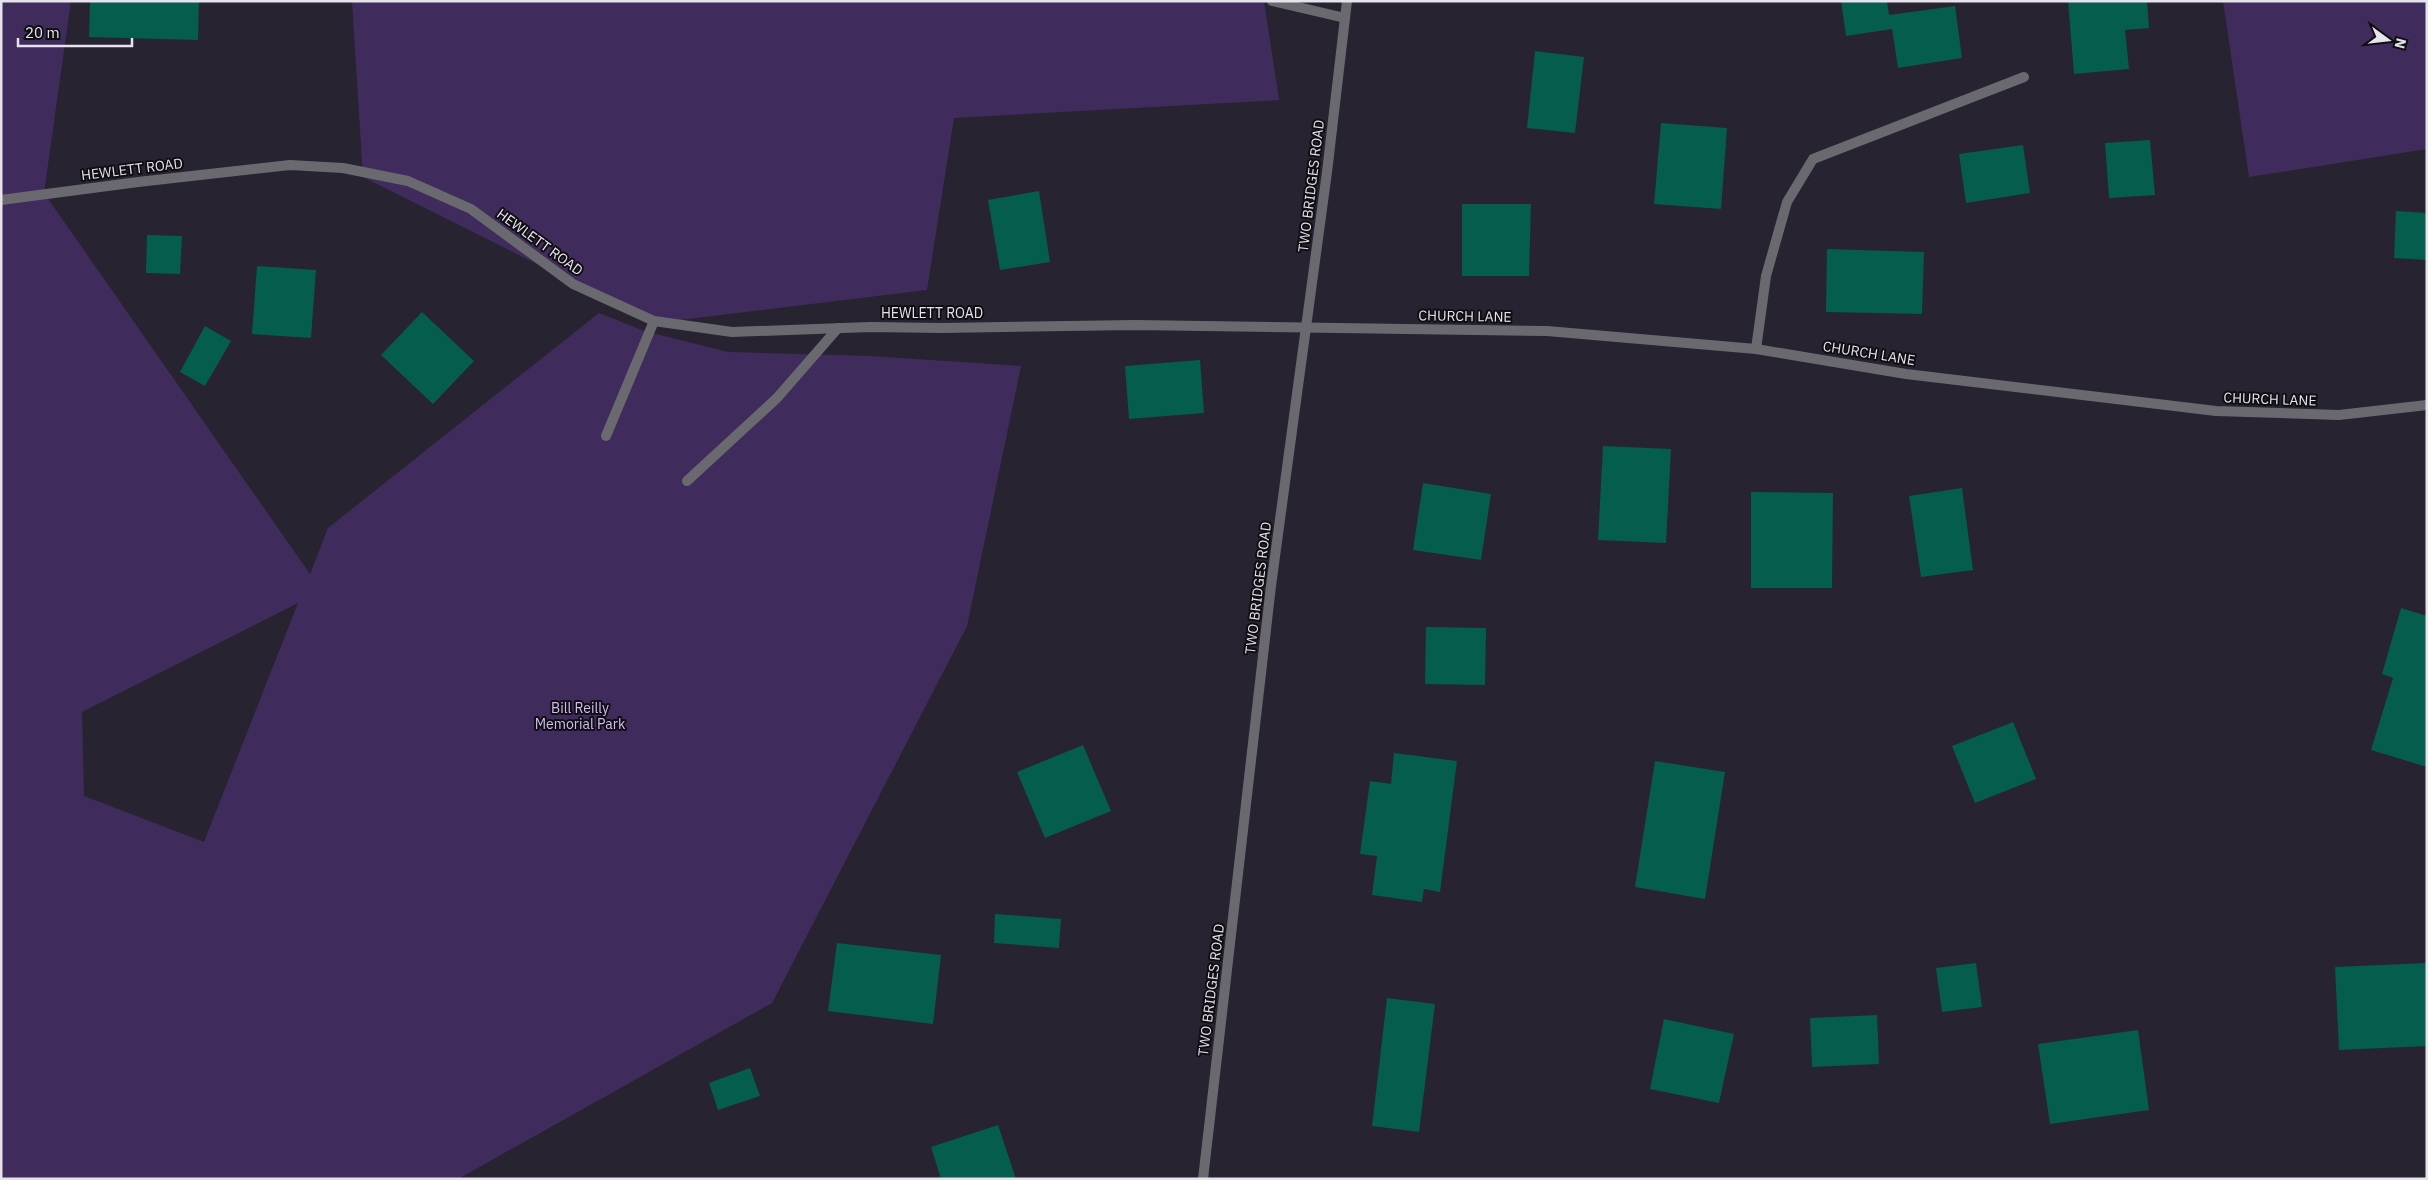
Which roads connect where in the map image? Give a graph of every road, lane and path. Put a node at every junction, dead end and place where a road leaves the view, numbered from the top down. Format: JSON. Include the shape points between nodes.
{"nodes":[{"id":1,"x":1272,"y":1,"type":"edge"},
{"id":2,"x":1347,"y":1,"type":"edge"},
{"id":3,"x":1345,"y":18,"type":"junction"},
{"id":4,"x":2024,"y":77,"type":"dead end"},
{"id":5,"x":1,"y":200,"type":"edge"},
{"id":6,"x":654,"y":321,"type":"junction"},
{"id":7,"x":1306,"y":327,"type":"junction"},
{"id":8,"x":838,"y":328,"type":"junction"},
{"id":9,"x":1756,"y":349,"type":"junction"},
{"id":10,"x":2427,"y":405,"type":"edge"},
{"id":11,"x":606,"y":436,"type":"dead end"},
{"id":12,"x":687,"y":481,"type":"dead end"},
{"id":13,"x":1203,"y":1179,"type":"edge"}],
"edges":[{"from":1,"to":3,"type":"street"},
{"from":2,"to":3,"type":"street","name":"TWO BRIDGES ROAD"},
{"from":3,"to":7,"type":"street","name":"TWO BRIDGES ROAD"},
{"from":4,"to":9,"type":"street","via":[[1813,159],[1787,202],[1766,276]]},
{"from":5,"to":6,"type":"street","name":"HEWLETT ROAD","via":[[290,165],[343,168],[408,181],[471,209],[573,284]]},
{"from":6,"to":8,"type":"street","name":"HEWLETT ROAD","via":[[732,332]]},
{"from":6,"to":11,"type":"street"},
{"from":7,"to":8,"type":"street","name":"HEWLETT ROAD","via":[[1135,324]]},
{"from":7,"to":9,"type":"street","name":"CHURCH LANE","via":[[1547,332]]},
{"from":7,"to":13,"type":"street","name":"TWO BRIDGES ROAD","via":[[1272,586]]},
{"from":8,"to":12,"type":"street","via":[[777,398]]},
{"from":9,"to":10,"type":"street","name":"CHURCH LANE","via":[[1906,374],[2216,411],[2339,415]]}]}
